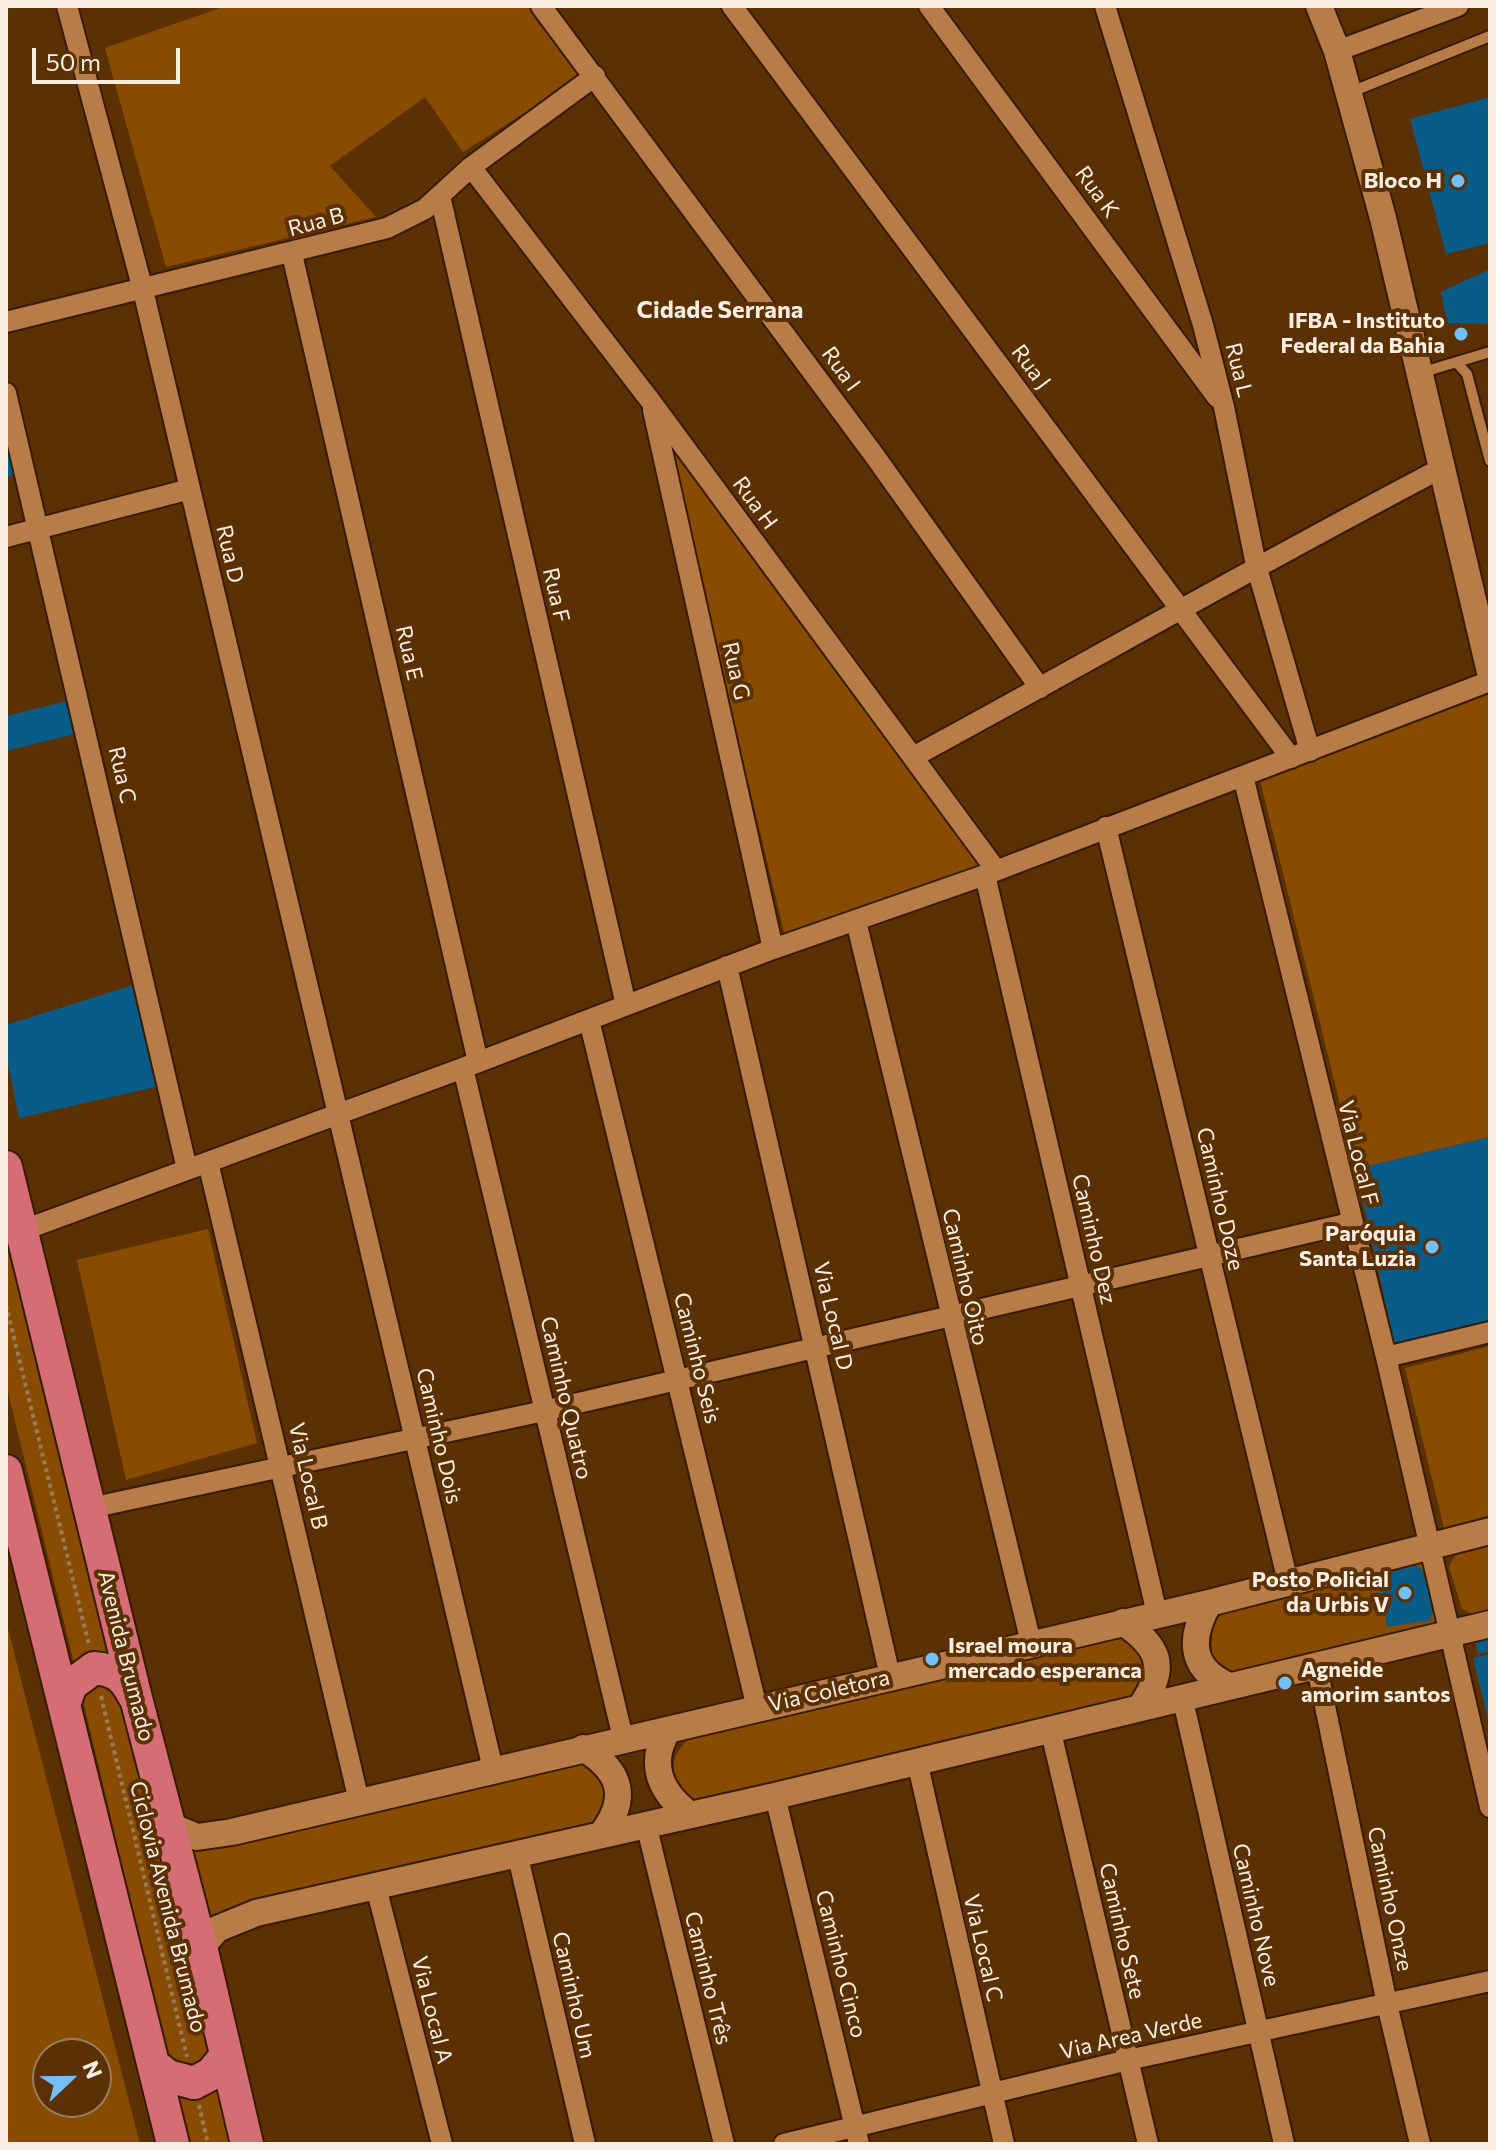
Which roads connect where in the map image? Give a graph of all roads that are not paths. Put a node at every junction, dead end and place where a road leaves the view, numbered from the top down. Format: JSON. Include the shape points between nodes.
{"nodes":[{"id":1,"x":67,"y":6,"type":"edge"},
{"id":2,"x":541,"y":6,"type":"edge"},
{"id":3,"x":732,"y":6,"type":"edge"},
{"id":4,"x":929,"y":6,"type":"edge"},
{"id":5,"x":1105,"y":6,"type":"edge"},
{"id":6,"x":1319,"y":6,"type":"edge"},
{"id":7,"x":1458,"y":6,"type":"edge"},
{"id":8,"x":1490,"y":36,"type":"edge"},
{"id":9,"x":1337,"y":51,"type":"junction"},
{"id":10,"x":595,"y":76,"type":"junction"},
{"id":11,"x":1349,"y":93,"type":"junction"},
{"id":12,"x":471,"y":167,"type":"junction"},
{"id":13,"x":440,"y":196,"type":"junction"},
{"id":14,"x":292,"y":254,"type":"junction"},
{"id":15,"x":143,"y":290,"type":"junction"},
{"id":16,"x":6,"y":322,"type":"edge"},
{"id":17,"x":1490,"y":352,"type":"edge"},
{"id":18,"x":1457,"y":363,"type":"junction"},
{"id":19,"x":1420,"y":373,"type":"junction"},
{"id":20,"x":6,"y":393,"type":"edge"},
{"id":21,"x":652,"y":403,"type":"junction"},
{"id":22,"x":1224,"y":407,"type":"junction"},
{"id":23,"x":1490,"y":461,"type":"edge"},
{"id":24,"x":1442,"y":468,"type":"junction"},
{"id":25,"x":190,"y":489,"type":"junction"},
{"id":26,"x":40,"y":526,"type":"junction"},
{"id":27,"x":6,"y":537,"type":"edge"},
{"id":28,"x":1256,"y":565,"type":"junction"},
{"id":29,"x":1182,"y":611,"type":"junction"},
{"id":30,"x":1490,"y":672,"type":"edge"},
{"id":31,"x":1490,"y":681,"type":"edge"},
{"id":32,"x":1040,"y":688,"type":"junction"},
{"id":33,"x":1300,"y":754,"type":"junction"},
{"id":34,"x":913,"y":757,"type":"junction"},
{"id":35,"x":1243,"y":776,"type":"junction"},
{"id":36,"x":1106,"y":827,"type":"junction"},
{"id":37,"x":990,"y":873,"type":"junction"},
{"id":38,"x":856,"y":921,"type":"junction"},
{"id":39,"x":773,"y":949,"type":"junction"},
{"id":40,"x":727,"y":966,"type":"junction"},
{"id":41,"x":626,"y":1005,"type":"junction"},
{"id":42,"x":589,"y":1020,"type":"junction"},
{"id":43,"x":471,"y":1065,"type":"junction"},
{"id":44,"x":337,"y":1115,"type":"junction"},
{"id":45,"x":208,"y":1162,"type":"junction"},
{"id":46,"x":6,"y":1167,"type":"edge"},
{"id":47,"x":187,"y":1169,"type":"junction"},
{"id":48,"x":1350,"y":1223,"type":"junction"},
{"id":49,"x":21,"y":1231,"type":"junction"},
{"id":50,"x":1209,"y":1255,"type":"junction"},
{"id":51,"x":1079,"y":1285,"type":"junction"},
{"id":52,"x":949,"y":1317,"type":"junction"},
{"id":53,"x":1490,"y":1332,"type":"edge"},
{"id":54,"x":815,"y":1346,"type":"junction"},
{"id":55,"x":1386,"y":1357,"type":"junction"},
{"id":56,"x":678,"y":1378,"type":"junction"},
{"id":57,"x":544,"y":1411,"type":"junction"},
{"id":58,"x":415,"y":1437,"type":"junction"},
{"id":59,"x":281,"y":1466,"type":"junction"},
{"id":60,"x":6,"y":1471,"type":"edge"},
{"id":61,"x":90,"y":1508,"type":"junction"},
{"id":62,"x":1490,"y":1531,"type":"edge"},
{"id":63,"x":1431,"y":1546,"type":"junction"},
{"id":64,"x":1288,"y":1582,"type":"junction"},
{"id":65,"x":1209,"y":1603,"type":"junction"},
{"id":66,"x":1157,"y":1614,"type":"junction"},
{"id":67,"x":1123,"y":1622,"type":"junction"},
{"id":68,"x":1490,"y":1624,"type":"edge"},
{"id":69,"x":1449,"y":1634,"type":"junction"},
{"id":70,"x":1031,"y":1643,"type":"junction"},
{"id":71,"x":1316,"y":1663,"type":"junction"},
{"id":72,"x":890,"y":1676,"type":"junction"},
{"id":73,"x":1227,"y":1685,"type":"junction"},
{"id":74,"x":1182,"y":1696,"type":"junction"},
{"id":75,"x":136,"y":1698,"type":"junction"},
{"id":76,"x":65,"y":1702,"type":"junction"},
{"id":77,"x":1142,"y":1705,"type":"junction"},
{"id":78,"x":757,"y":1708,"type":"junction"},
{"id":79,"x":1050,"y":1728,"type":"junction"},
{"id":80,"x":668,"y":1730,"type":"junction"},
{"id":81,"x":623,"y":1738,"type":"junction"},
{"id":82,"x":583,"y":1748,"type":"junction"},
{"id":83,"x":917,"y":1761,"type":"junction"},
{"id":84,"x":493,"y":1769,"type":"junction"},
{"id":85,"x":775,"y":1796,"type":"junction"},
{"id":86,"x":359,"y":1801,"type":"junction"},
{"id":87,"x":1490,"y":1807,"type":"edge"},
{"id":88,"x":689,"y":1814,"type":"junction"},
{"id":89,"x":646,"y":1824,"type":"junction"},
{"id":90,"x":168,"y":1825,"type":"junction"},
{"id":91,"x":601,"y":1835,"type":"junction"},
{"id":92,"x":518,"y":1857,"type":"junction"},
{"id":93,"x":376,"y":1887,"type":"junction"},
{"id":94,"x":201,"y":1947,"type":"junction"},
{"id":95,"x":1490,"y":1981,"type":"edge"},
{"id":96,"x":1387,"y":2004,"type":"junction"},
{"id":97,"x":1257,"y":2032,"type":"junction"},
{"id":98,"x":225,"y":2057,"type":"junction"},
{"id":99,"x":1128,"y":2060,"type":"junction"},
{"id":100,"x":154,"y":2065,"type":"junction"},
{"id":101,"x":991,"y":2094,"type":"junction"},
{"id":102,"x":857,"y":2135,"type":"edge"},
{"id":103,"x":173,"y":2144,"type":"edge"},
{"id":104,"x":247,"y":2144,"type":"edge"},
{"id":105,"x":442,"y":2144,"type":"edge"},
{"id":106,"x":585,"y":2144,"type":"edge"},
{"id":107,"x":724,"y":2144,"type":"edge"},
{"id":108,"x":784,"y":2144,"type":"edge"},
{"id":109,"x":1004,"y":2144,"type":"edge"},
{"id":110,"x":1148,"y":2144,"type":"edge"},
{"id":111,"x":1284,"y":2144,"type":"edge"},
{"id":112,"x":1420,"y":2144,"type":"edge"}],
"edges":[{"from":1,"to":15,"type":"street","name":"Rua D"},
{"from":2,"to":10,"type":"street","name":"Rua I"},
{"from":3,"to":29,"type":"street","name":"Rua J"},
{"from":4,"to":22,"type":"street","name":"Rua K"},
{"from":5,"to":22,"type":"street","name":"Rua L"},
{"from":6,"to":9,"type":"street"},
{"from":7,"to":9,"type":"street"},
{"from":8,"to":11,"type":"lane"},
{"from":9,"to":11,"type":"street"},
{"from":10,"to":12,"type":"street","name":"Rua B"},
{"from":10,"to":32,"type":"street","name":"Rua I"},
{"from":11,"to":19,"type":"street"},
{"from":12,"to":13,"type":"street","name":"Rua B"},
{"from":12,"to":21,"type":"street","name":"Rua H"},
{"from":13,"to":14,"type":"street","name":"Rua B","via":[[387,228]]},
{"from":13,"to":41,"type":"street","name":"Rua F"},
{"from":14,"to":15,"type":"street","name":"Rua B"},
{"from":14,"to":43,"type":"street","name":"Rua E"},
{"from":15,"to":16,"type":"street","name":"Rua B"},
{"from":15,"to":25,"type":"street","name":"Rua D"},
{"from":17,"to":18,"type":"lane"},
{"from":18,"to":19,"type":"lane"},
{"from":18,"to":23,"type":"lane","via":[[1467,374]]},
{"from":19,"to":24,"type":"street"},
{"from":20,"to":26,"type":"street","name":"Rua C"},
{"from":21,"to":34,"type":"street","name":"Rua H"},
{"from":21,"to":39,"type":"street","name":"Rua G"},
{"from":22,"to":28,"type":"street","name":"Rua L"},
{"from":24,"to":28,"type":"street"},
{"from":24,"to":30,"type":"street"},
{"from":25,"to":26,"type":"street"},
{"from":25,"to":44,"type":"street","name":"Rua D"},
{"from":26,"to":27,"type":"street"},
{"from":26,"to":47,"type":"street","name":"Rua C"},
{"from":28,"to":29,"type":"street"},
{"from":28,"to":33,"type":"street","name":"Rua L"},
{"from":29,"to":32,"type":"street"},
{"from":29,"to":33,"type":"street","name":"Rua J"},
{"from":31,"to":33,"type":"street"},
{"from":32,"to":34,"type":"street"},
{"from":33,"to":35,"type":"street"},
{"from":34,"to":37,"type":"street","name":"Rua H"},
{"from":35,"to":36,"type":"street"},
{"from":35,"to":48,"type":"street","name":"Via Local F"},
{"from":36,"to":37,"type":"street"},
{"from":36,"to":50,"type":"street","name":"Caminho Doze"},
{"from":37,"to":38,"type":"street"},
{"from":37,"to":51,"type":"street","name":"Caminho Dez"},
{"from":38,"to":39,"type":"street"},
{"from":38,"to":52,"type":"street","name":"Caminho Oito"},
{"from":39,"to":40,"type":"street"},
{"from":40,"to":41,"type":"street"},
{"from":40,"to":54,"type":"street","name":"Via Local D"},
{"from":41,"to":42,"type":"street"},
{"from":42,"to":43,"type":"street"},
{"from":42,"to":56,"type":"street","name":"Caminho Seis"},
{"from":43,"to":44,"type":"street"},
{"from":43,"to":57,"type":"street","name":"Caminho Quatro"},
{"from":44,"to":45,"type":"street"},
{"from":44,"to":58,"type":"street","name":"Caminho Dois"},
{"from":45,"to":47,"type":"street"},
{"from":45,"to":59,"type":"street","name":"Via Local B"},
{"from":46,"to":49,"type":"main road","name":"Avenida Brumado"},
{"from":47,"to":49,"type":"street"},
{"from":48,"to":50,"type":"street"},
{"from":48,"to":55,"type":"street","name":"Via Local F"},
{"from":49,"to":61,"type":"main road","name":"Avenida Brumado"},
{"from":50,"to":51,"type":"street"},
{"from":50,"to":64,"type":"street","name":"Caminho Doze"},
{"from":51,"to":52,"type":"street"},
{"from":51,"to":66,"type":"street","name":"Caminho Dez"},
{"from":52,"to":54,"type":"street"},
{"from":52,"to":70,"type":"street","name":"Caminho Oito"},
{"from":53,"to":55,"type":"street"},
{"from":54,"to":56,"type":"street"},
{"from":54,"to":72,"type":"street","name":"Via Local D"},
{"from":55,"to":63,"type":"street","name":"Via Local F"},
{"from":56,"to":57,"type":"street"},
{"from":56,"to":78,"type":"street","name":"Caminho Seis"},
{"from":57,"to":58,"type":"street"},
{"from":57,"to":81,"type":"street","name":"Caminho Quatro"},
{"from":58,"to":59,"type":"street"},
{"from":58,"to":84,"type":"street","name":"Caminho Dois"},
{"from":59,"to":61,"type":"street"},
{"from":59,"to":86,"type":"street","name":"Via Local B"},
{"from":60,"to":76,"type":"main road"},
{"from":61,"to":75,"type":"main road","name":"Avenida Brumado"},
{"from":62,"to":63,"type":"street","name":"Via Coletora"},
{"from":63,"to":64,"type":"street","name":"Via Coletora"},
{"from":63,"to":69,"type":"street","name":"Via Local F"},
{"from":64,"to":65,"type":"street","name":"Via Coletora"},
{"from":65,"to":66,"type":"street","name":"Via Coletora"},
{"from":65,"to":73,"type":"street","via":[[1195,1636],[1197,1651],[1210,1677]]},
{"from":66,"to":67,"type":"street","name":"Via Coletora"},
{"from":67,"to":70,"type":"street","name":"Via Coletora"},
{"from":67,"to":77,"type":"street","via":[[1154,1651],[1156,1679]]},
{"from":68,"to":69,"type":"street"},
{"from":69,"to":71,"type":"street"},
{"from":69,"to":87,"type":"street","name":"Via Local F"},
{"from":70,"to":72,"type":"street","name":"Via Coletora"},
{"from":71,"to":73,"type":"street"},
{"from":71,"to":96,"type":"street","name":"Caminho Onze"},
{"from":72,"to":78,"type":"street","name":"Via Coletora"},
{"from":73,"to":74,"type":"street"},
{"from":74,"to":77,"type":"street"},
{"from":74,"to":97,"type":"street","name":"Caminho Nove"},
{"from":75,"to":76,"type":"main road","via":[[112,1670],[94,1668],[71,1685]]},
{"from":75,"to":90,"type":"main road","name":"Avenida Brumado"},
{"from":76,"to":100,"type":"main road"},
{"from":77,"to":79,"type":"street"},
{"from":78,"to":80,"type":"street","name":"Via Coletora"},
{"from":79,"to":83,"type":"street"},
{"from":79,"to":99,"type":"street","name":"Caminho Sete"},
{"from":80,"to":81,"type":"street","name":"Via Coletora"},
{"from":80,"to":88,"type":"street","via":[[657,1748],[658,1766],[673,1802]]},
{"from":81,"to":82,"type":"street","name":"Via Coletora"},
{"from":82,"to":84,"type":"street","name":"Via Coletora"},
{"from":82,"to":91,"type":"street","via":[[601,1759],[617,1785],[615,1817]]},
{"from":83,"to":85,"type":"street"},
{"from":83,"to":101,"type":"street","name":"Via Local C"},
{"from":84,"to":86,"type":"street","name":"Via Coletora"},
{"from":85,"to":88,"type":"street"},
{"from":85,"to":102,"type":"street","name":"Caminho Cinco"},
{"from":86,"to":90,"type":"street","name":"Via Coletora","via":[[214,1836],[197,1837]]},
{"from":88,"to":89,"type":"street"},
{"from":89,"to":91,"type":"street"},
{"from":89,"to":107,"type":"street","name":"Caminho Três"},
{"from":90,"to":94,"type":"main road","name":"Avenida Brumado"},
{"from":91,"to":92,"type":"street"},
{"from":92,"to":93,"type":"street"},
{"from":92,"to":106,"type":"street","name":"Caminho Um"},
{"from":93,"to":94,"type":"street","via":[[256,1913],[217,1929]]},
{"from":93,"to":105,"type":"street","name":"Via Local A"},
{"from":94,"to":98,"type":"main road","name":"Avenida Brumado"},
{"from":95,"to":96,"type":"street","name":"Via Area Verde"},
{"from":96,"to":97,"type":"street","name":"Via Area Verde"},
{"from":96,"to":112,"type":"street","name":"Caminho Onze"},
{"from":97,"to":99,"type":"street","name":"Via Area Verde"},
{"from":97,"to":111,"type":"street","name":"Caminho Nove"},
{"from":98,"to":100,"type":"main road","via":[[211,2074],[194,2083],[168,2076]]},
{"from":98,"to":104,"type":"main road","name":"Avenida Brumado"},
{"from":99,"to":101,"type":"street","name":"Via Area Verde"},
{"from":99,"to":110,"type":"street","name":"Caminho Sete"},
{"from":100,"to":103,"type":"main road"},
{"from":101,"to":102,"type":"street","name":"Via Area Verde"},
{"from":101,"to":109,"type":"street","name":"Via Local C"},
{"from":102,"to":108,"type":"street","name":"Via Area Verde"}]}
